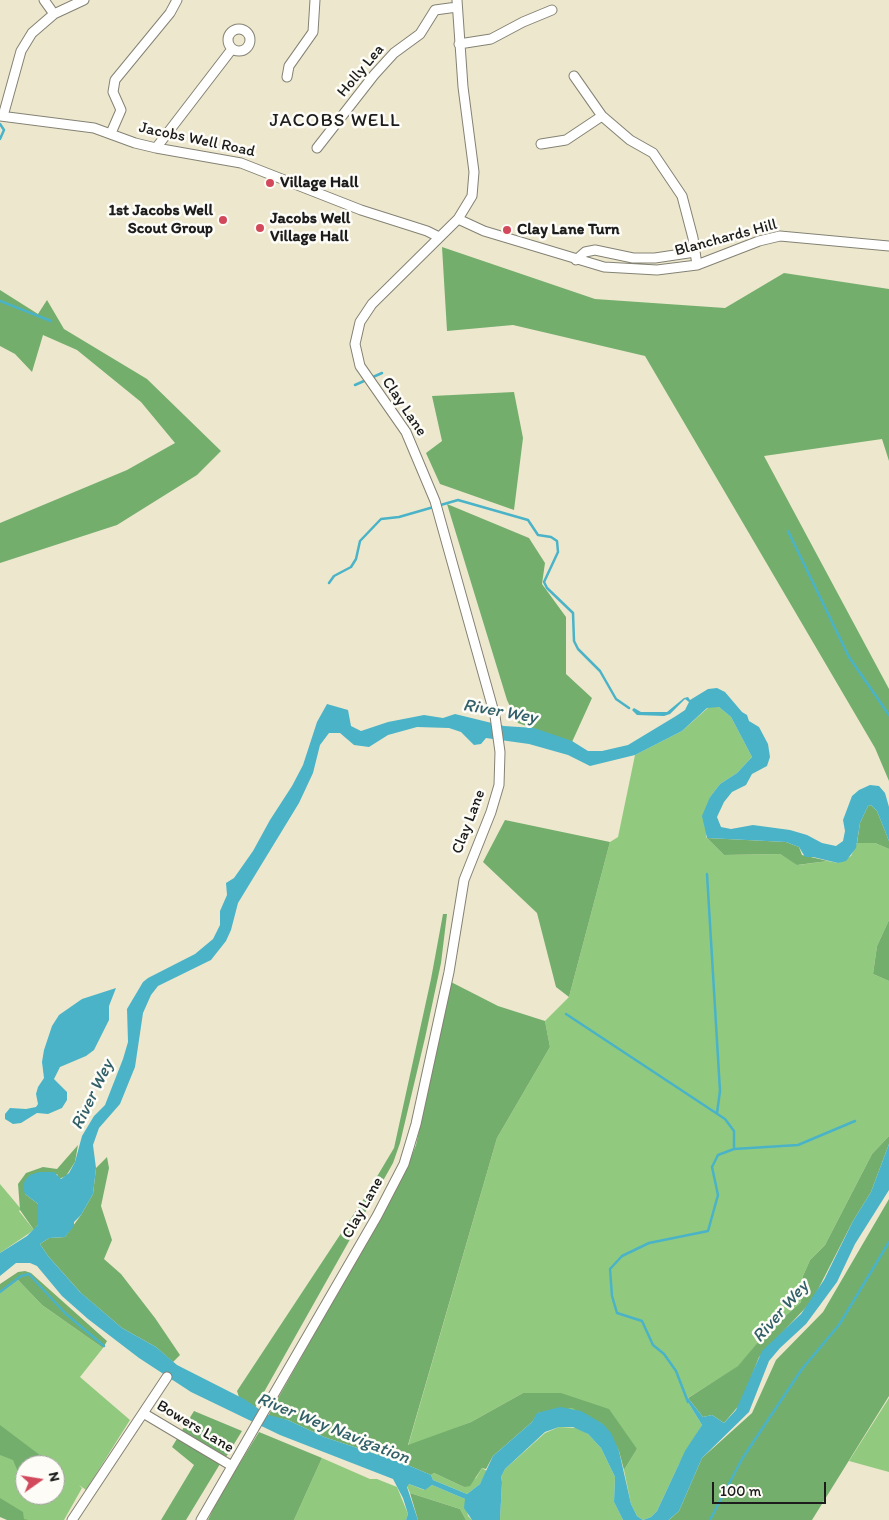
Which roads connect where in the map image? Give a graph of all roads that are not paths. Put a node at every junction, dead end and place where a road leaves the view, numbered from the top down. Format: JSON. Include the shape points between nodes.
{"nodes":[{"id":1,"x":44,"y":0,"type":"edge"},
{"id":2,"x":84,"y":0,"type":"edge"},
{"id":3,"x":177,"y":0,"type":"edge"},
{"id":4,"x":315,"y":0,"type":"edge"},
{"id":5,"x":457,"y":3,"type":"edge"},
{"id":6,"x":552,"y":10,"type":"dead end"},
{"id":7,"x":54,"y":14,"type":"junction"},
{"id":8,"x":459,"y":44,"type":"junction"},
{"id":9,"x":232,"y":49,"type":"dead end"},
{"id":10,"x":574,"y":76,"type":"dead end"},
{"id":11,"x":287,"y":77,"type":"dead end"},
{"id":12,"x":1,"y":116,"type":"edge"},
{"id":13,"x":602,"y":116,"type":"junction"},
{"id":14,"x":111,"y":133,"type":"junction"},
{"id":15,"x":541,"y":144,"type":"dead end"},
{"id":16,"x":156,"y":148,"type":"junction"},
{"id":17,"x":317,"y":148,"type":"dead end"},
{"id":18,"x":458,"y":219,"type":"junction"},
{"id":19,"x":439,"y":237,"type":"junction"},
{"id":20,"x":889,"y":246,"type":"edge"},
{"id":21,"x":695,"y":252,"type":"junction"},
{"id":22,"x":576,"y":260,"type":"junction"},
{"id":23,"x":697,"y":264,"type":"junction"},
{"id":24,"x":167,"y":1377,"type":"dead end"},
{"id":25,"x":143,"y":1413,"type":"junction"},
{"id":26,"x":232,"y":1466,"type":"junction"},
{"id":27,"x":72,"y":1520,"type":"edge"},
{"id":28,"x":201,"y":1520,"type":"edge"}],
"edges":[{"from":1,"to":7,"type":"street"},
{"from":2,"to":7,"type":"street"},
{"from":3,"to":14,"type":"street","via":[[170,14],[115,80],[113,92],[121,110]]},
{"from":4,"to":11,"type":"street","via":[[313,32],[289,66]]},
{"from":5,"to":8,"type":"street","name":"Clay Lane"},
{"from":5,"to":17,"type":"street","name":"Holly Lea","via":[[435,10],[420,34],[394,53],[374,75]]},
{"from":6,"to":8,"type":"street","via":[[491,39]]},
{"from":7,"to":12,"type":"street","via":[[32,33],[22,51]]},
{"from":8,"to":18,"type":"street","name":"Clay Lane","via":[[474,180],[472,196]]},
{"from":9,"to":16,"type":"street"},
{"from":10,"to":13,"type":"street"},
{"from":12,"to":14,"type":"street","name":"Jacobs Well Road","via":[[85,126]]},
{"from":13,"to":15,"type":"street","via":[[566,140]]},
{"from":13,"to":21,"type":"street","via":[[630,140],[653,153],[682,196]]},
{"from":14,"to":16,"type":"street","name":"Jacobs Well Road"},
{"from":16,"to":19,"type":"street","name":"Jacobs Well Road","via":[[260,169]]},
{"from":18,"to":19,"type":"street","name":"Clay Lane"},
{"from":18,"to":22,"type":"street","name":"Blanchards Hill","via":[[475,228]]},
{"from":19,"to":26,"type":"street","name":"Clay Lane","via":[[372,304],[360,322],[355,344],[360,366],[406,432],[437,506],[496,723],[499,785],[464,880],[449,972],[409,1150],[394,1185]]},
{"from":20,"to":23,"type":"street","name":"Blanchards Hill","via":[[780,236]]},
{"from":21,"to":22,"type":"street","via":[[633,258],[595,250],[585,252]]},
{"from":21,"to":23,"type":"street"},
{"from":22,"to":23,"type":"street","name":"Blanchards Hill","via":[[604,267],[657,270]]},
{"from":24,"to":25,"type":"street","name":"Bowers Lane"},
{"from":25,"to":26,"type":"street","name":"Bowers Lane"},
{"from":25,"to":27,"type":"street","name":"Bowers Lane"},
{"from":26,"to":28,"type":"street","name":"Clay Lane"}]}
